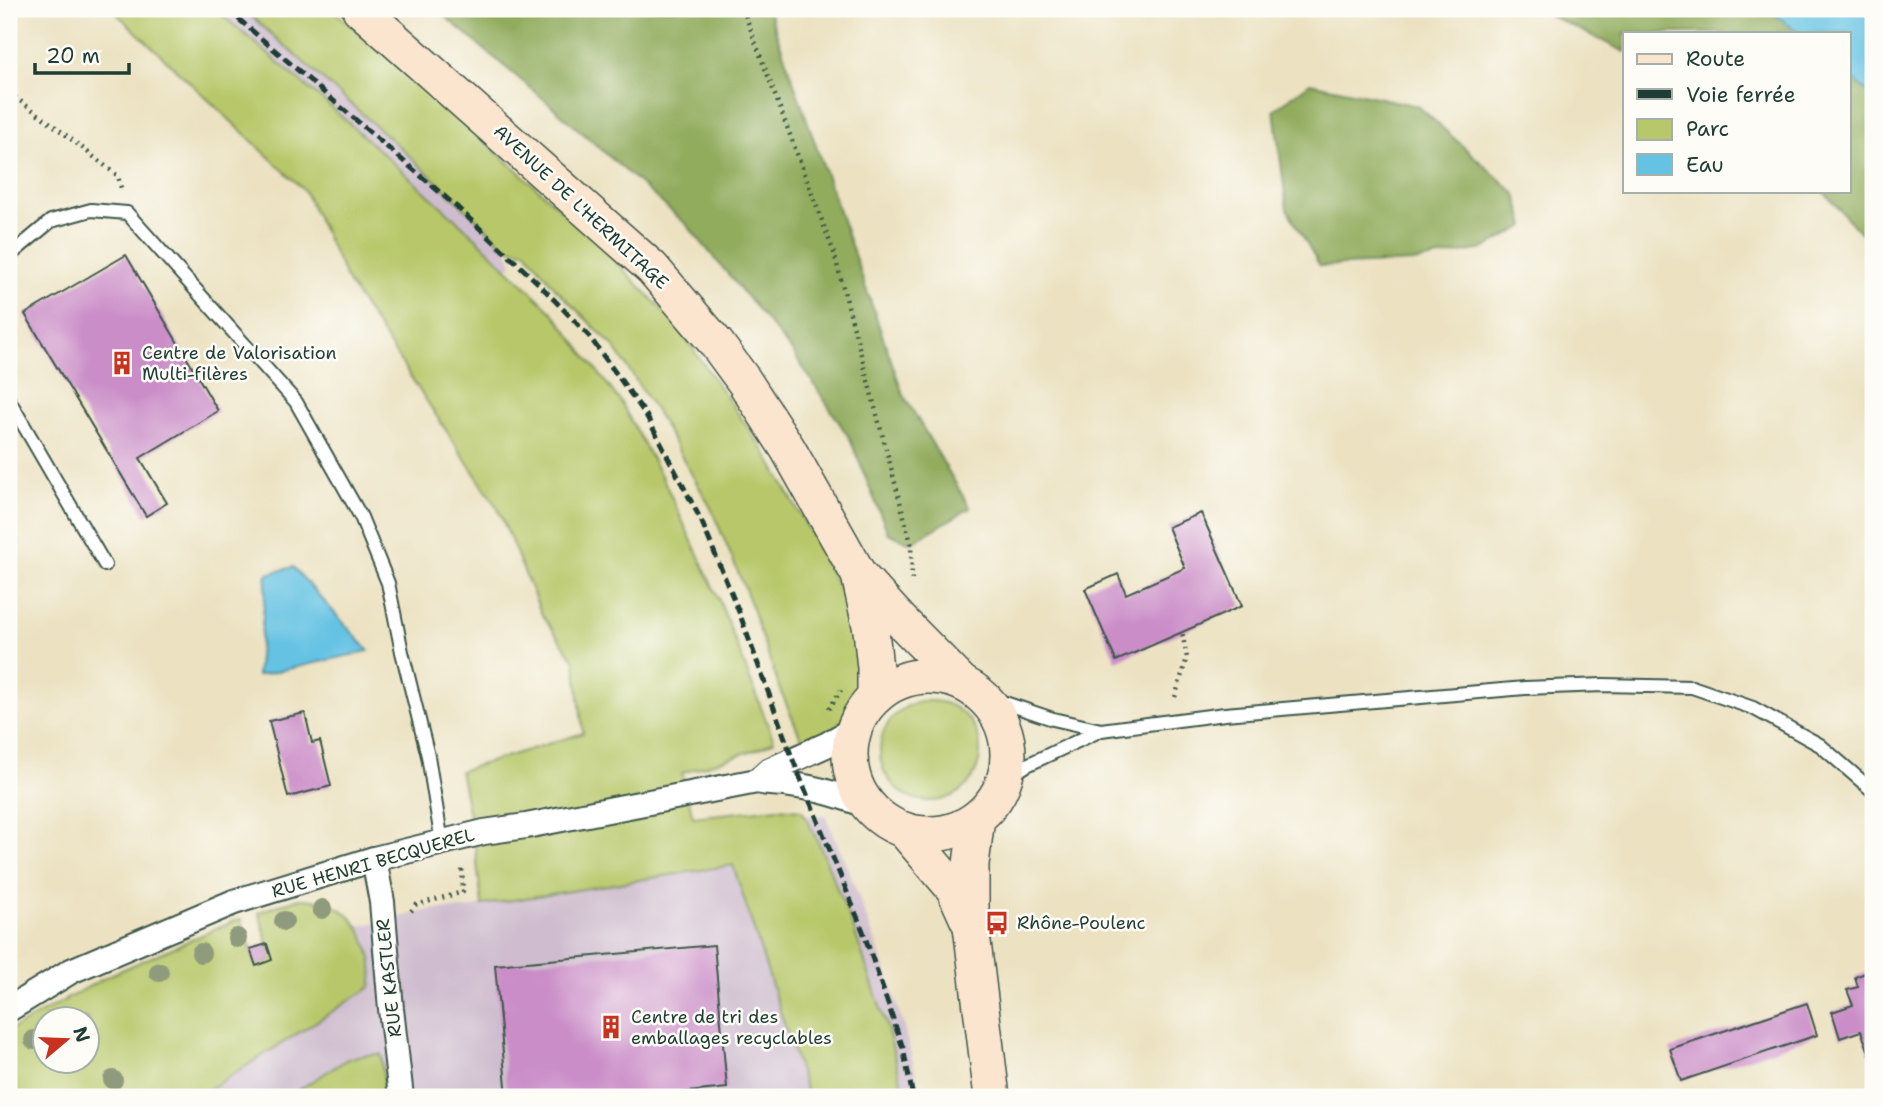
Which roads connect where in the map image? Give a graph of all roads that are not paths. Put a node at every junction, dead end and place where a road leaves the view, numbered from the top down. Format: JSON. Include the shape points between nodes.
{"nodes":[{"id":1,"x":360,"y":9,"type":"edge"},
{"id":2,"x":9,"y":256,"type":"edge"},
{"id":3,"x":9,"y":400,"type":"edge"},
{"id":4,"x":105,"y":565,"type":"dead end"},
{"id":5,"x":859,"y":575,"type":"junction"},
{"id":6,"x":971,"y":689,"type":"junction"},
{"id":7,"x":859,"y":690,"type":"junction"},
{"id":8,"x":839,"y":723,"type":"junction"},
{"id":9,"x":1101,"y":730,"type":"junction"},
{"id":10,"x":1004,"y":780,"type":"junction"},
{"id":11,"x":757,"y":781,"type":"junction"},
{"id":12,"x":1873,"y":791,"type":"edge"},
{"id":13,"x":869,"y":806,"type":"junction"},
{"id":14,"x":977,"y":818,"type":"junction"},
{"id":15,"x":904,"y":830,"type":"junction"},
{"id":16,"x":442,"y":843,"type":"junction"},
{"id":17,"x":374,"y":859,"type":"junction"},
{"id":18,"x":971,"y":926,"type":"junction"},
{"id":19,"x":9,"y":1009,"type":"edge"},
{"id":20,"x":401,"y":1097,"type":"edge"},
{"id":21,"x":992,"y":1097,"type":"edge"}],
"edges":[{"from":1,"to":5,"type":"street","name":"AVENUE DE L'HERMITAGE","via":[[652,268],[744,381]]},
{"from":2,"to":16,"type":"lane","via":[[51,221],[91,210],[127,213],[296,402],[361,517],[388,583],[428,756]]},
{"from":3,"to":4,"type":"lane"},
{"from":5,"to":6,"type":"street","name":"AVENUE DE L'HERMITAGE"},
{"from":5,"to":7,"type":"street","name":"AVENUE DE L'HERMITAGE","via":[[875,668]]},
{"from":6,"to":7,"type":"street","via":[[939,676]]},
{"from":6,"to":9,"type":"lane","via":[[1053,719]]},
{"from":6,"to":10,"type":"street","via":[[996,712],[1006,734]]},
{"from":7,"to":8,"type":"street","via":[[863,711]]},
{"from":8,"to":11,"type":"street","name":"RUE HENRI BECQUEREL","via":[[826,745],[768,771]]},
{"from":8,"to":13,"type":"street","via":[[850,744],[857,785]]},
{"from":9,"to":10,"type":"lane"},
{"from":9,"to":12,"type":"lane","via":[[1225,714],[1525,688],[1692,687],[1753,708],[1820,745]]},
{"from":10,"to":14,"type":"street"},
{"from":11,"to":13,"type":"street","name":"RUE HENRI BECQUEREL","via":[[804,787]]},
{"from":11,"to":16,"type":"street","name":"RUE HENRI BECQUEREL"},
{"from":13,"to":15,"type":"street"},
{"from":14,"to":15,"type":"street","via":[[942,833]]},
{"from":14,"to":18,"type":"street"},
{"from":15,"to":18,"type":"street","via":[[954,889]]},
{"from":16,"to":17,"type":"street","name":"RUE HENRI BECQUEREL"},
{"from":17,"to":19,"type":"street","name":"RUE HENRI BECQUEREL","via":[[234,902],[71,971]]},
{"from":17,"to":20,"type":"street","name":"RUE KASTLER"},
{"from":18,"to":21,"type":"street"}]}
